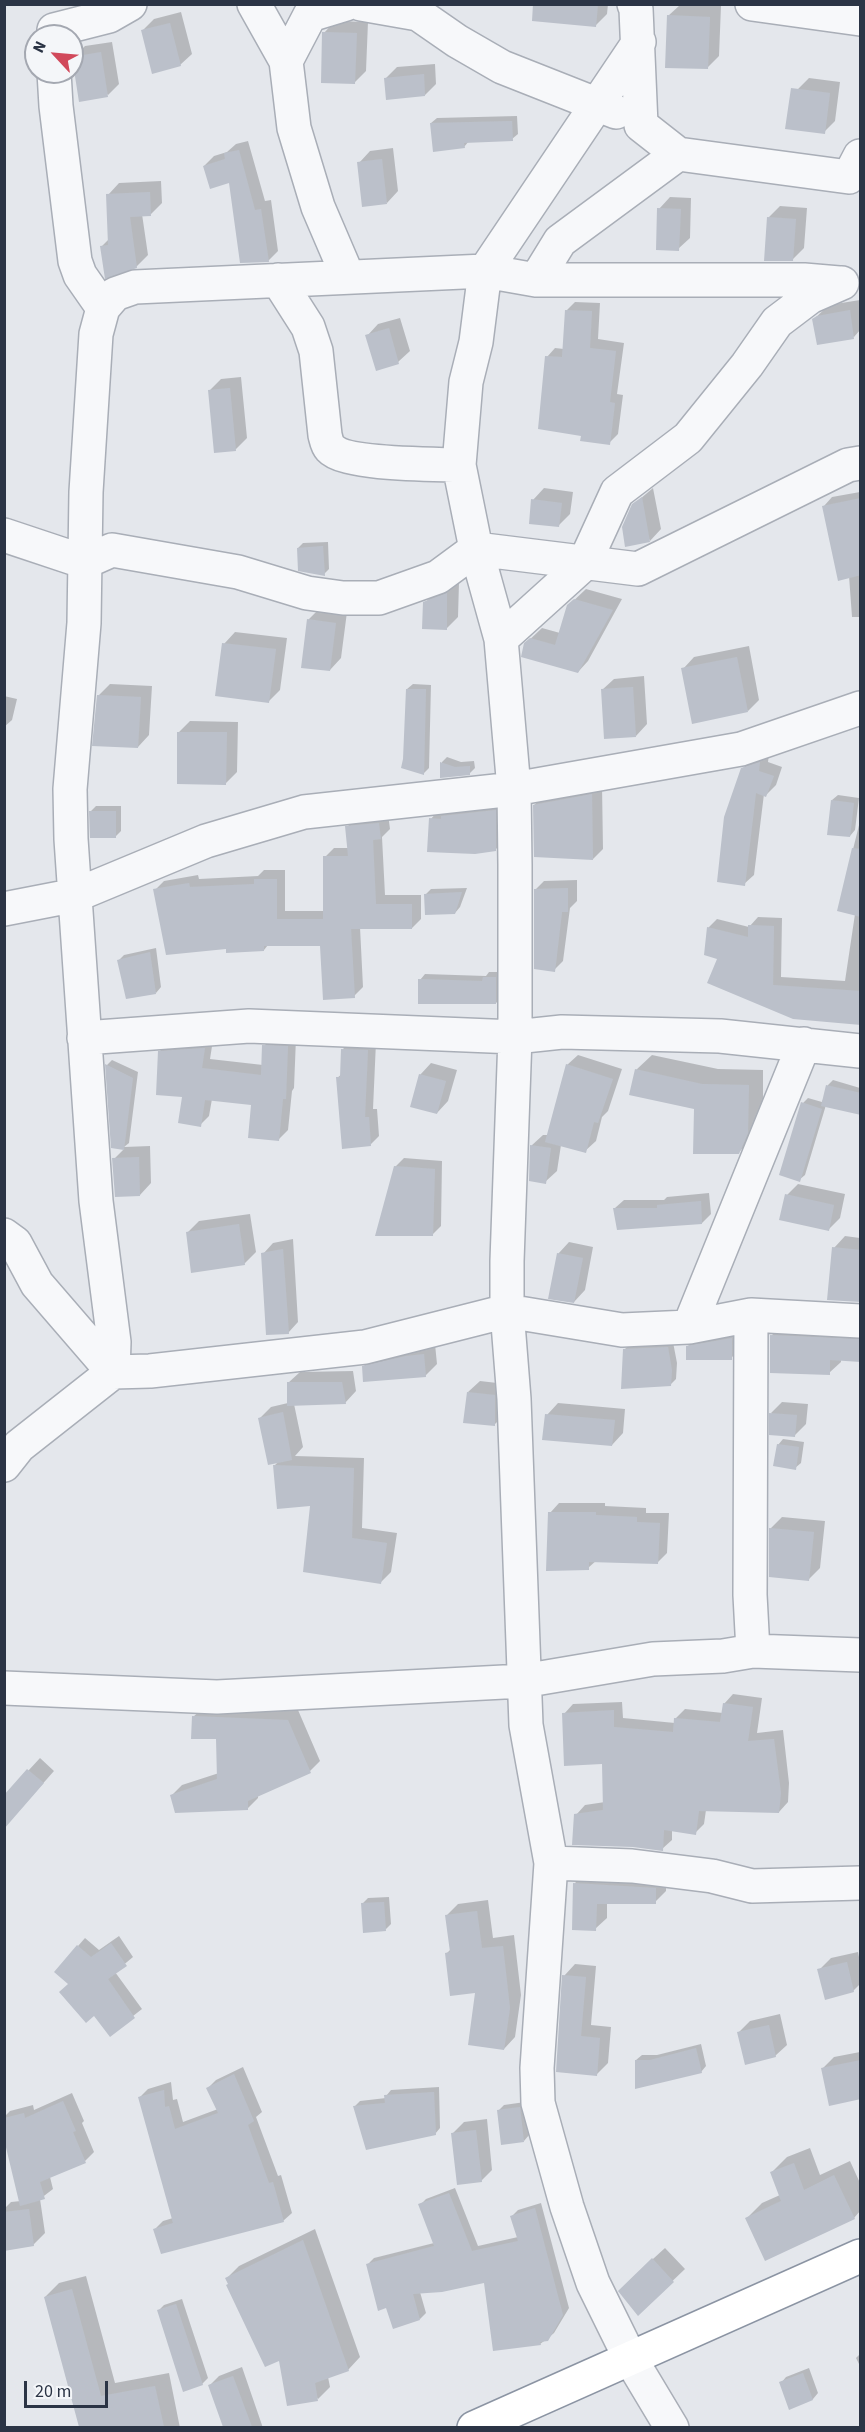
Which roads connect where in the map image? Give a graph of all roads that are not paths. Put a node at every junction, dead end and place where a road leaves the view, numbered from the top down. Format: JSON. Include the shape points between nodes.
{"nodes":[{"id":1,"x":130,"y":4,"type":"edge"},
{"id":2,"x":254,"y":4,"type":"edge"},
{"id":3,"x":346,"y":4,"type":"edge"},
{"id":4,"x":360,"y":4,"type":"edge"},
{"id":5,"x":634,"y":4,"type":"edge"},
{"id":6,"x":752,"y":4,"type":"edge"},
{"id":7,"x":861,"y":20,"type":"edge"},
{"id":8,"x":54,"y":23,"type":"edge"},
{"id":9,"x":639,"y":42,"type":"junction"},
{"id":10,"x":286,"y":61,"type":"junction"},
{"id":11,"x":55,"y":84,"type":"edge"},
{"id":12,"x":597,"y":104,"type":"junction"},
{"id":13,"x":641,"y":125,"type":"junction"},
{"id":14,"x":678,"y":154,"type":"junction"},
{"id":15,"x":861,"y":156,"type":"edge"},
{"id":16,"x":484,"y":272,"type":"junction"},
{"id":17,"x":348,"y":276,"type":"junction"},
{"id":18,"x":278,"y":280,"type":"junction"},
{"id":19,"x":536,"y":280,"type":"junction"},
{"id":20,"x":851,"y":283,"type":"edge"},
{"id":21,"x":103,"y":308,"type":"junction"},
{"id":22,"x":861,"y":463,"type":"edge"},
{"id":23,"x":459,"y":465,"type":"junction"},
{"id":24,"x":4,"y":535,"type":"edge"},
{"id":25,"x":476,"y":549,"type":"junction"},
{"id":26,"x":85,"y":562,"type":"junction"},
{"id":27,"x":584,"y":564,"type":"junction"},
{"id":28,"x":501,"y":639,"type":"junction"},
{"id":29,"x":861,"y":708,"type":"edge"},
{"id":30,"x":514,"y":789,"type":"junction"},
{"id":31,"x":76,"y":895,"type":"junction"},
{"id":32,"x":4,"y":909,"type":"edge"},
{"id":33,"x":515,"y":1037,"type":"junction"},
{"id":34,"x":84,"y":1038,"type":"junction"},
{"id":35,"x":804,"y":1044,"type":"junction"},
{"id":36,"x":861,"y":1051,"type":"edge"},
{"id":37,"x":4,"y":1235,"type":"edge"},
{"id":38,"x":507,"y":1311,"type":"junction"},
{"id":39,"x":751,"y":1315,"type":"junction"},
{"id":40,"x":861,"y":1321,"type":"edge"},
{"id":41,"x":689,"y":1328,"type":"junction"},
{"id":42,"x":113,"y":1372,"type":"junction"},
{"id":43,"x":4,"y":1465,"type":"edge"},
{"id":44,"x":753,"y":1651,"type":"junction"},
{"id":45,"x":861,"y":1655,"type":"edge"},
{"id":46,"x":523,"y":1681,"type":"junction"},
{"id":47,"x":4,"y":1688,"type":"edge"},
{"id":48,"x":551,"y":1863,"type":"junction"},
{"id":49,"x":861,"y":1883,"type":"edge"},
{"id":50,"x":861,"y":2256,"type":"edge"},
{"id":51,"x":630,"y":2358,"type":"junction"},
{"id":52,"x":483,"y":2426,"type":"edge"},
{"id":53,"x":672,"y":2427,"type":"edge"}],
"edges":[{"from":1,"to":8,"type":"street","via":[[109,16]]},
{"from":2,"to":10,"type":"street"},
{"from":3,"to":10,"type":"street","via":[[310,15]]},
{"from":4,"to":12,"type":"street","via":[[418,14],[502,67]]},
{"from":5,"to":9,"type":"street"},
{"from":6,"to":7,"type":"street"},
{"from":9,"to":12,"type":"street"},
{"from":9,"to":13,"type":"street"},
{"from":10,"to":17,"type":"street","via":[[294,128],[318,207]]},
{"from":11,"to":21,"type":"street","via":[[75,261]]},
{"from":12,"to":13,"type":"street"},
{"from":12,"to":16,"type":"street"},
{"from":13,"to":14,"type":"street"},
{"from":14,"to":15,"type":"street","via":[[849,177]]},
{"from":14,"to":19,"type":"street","via":[[560,241]]},
{"from":16,"to":17,"type":"street"},
{"from":16,"to":19,"type":"street"},
{"from":16,"to":23,"type":"street","via":[[476,342],[466,382]]},
{"from":17,"to":18,"type":"street"},
{"from":18,"to":21,"type":"street","via":[[135,287],[115,294]]},
{"from":18,"to":23,"type":"street","via":[[308,327],[316,351],[324,435],[330,448],[363,460]]},
{"from":19,"to":20,"type":"street"},
{"from":20,"to":27,"type":"street","via":[[810,297],[777,322],[688,438],[617,492]]},
{"from":21,"to":26,"type":"street","via":[[96,334]]},
{"from":22,"to":27,"type":"street","via":[[848,465],[638,569]]},
{"from":23,"to":25,"type":"street"},
{"from":24,"to":26,"type":"street"},
{"from":25,"to":26,"type":"street","via":[[438,577],[379,598],[307,593],[238,572],[112,550]]},
{"from":25,"to":27,"type":"street"},
{"from":25,"to":28,"type":"street"},
{"from":26,"to":31,"type":"street","via":[[84,623],[70,789]]},
{"from":27,"to":28,"type":"street"},
{"from":28,"to":30,"type":"street"},
{"from":29,"to":30,"type":"street","via":[[741,749]]},
{"from":30,"to":31,"type":"street","via":[[304,812],[206,841]]},
{"from":30,"to":33,"type":"street"},
{"from":31,"to":32,"type":"street"},
{"from":31,"to":34,"type":"street"},
{"from":33,"to":34,"type":"street","via":[[249,1026]]},
{"from":33,"to":35,"type":"street","via":[[562,1032],[698,1035]]},
{"from":33,"to":38,"type":"street"},
{"from":34,"to":42,"type":"street","via":[[96,1201],[114,1342]]},
{"from":35,"to":36,"type":"street"},
{"from":35,"to":41,"type":"street"},
{"from":37,"to":42,"type":"street","via":[[15,1243],[37,1284]]},
{"from":38,"to":41,"type":"street","via":[[622,1330]]},
{"from":38,"to":42,"type":"street","via":[[365,1347]]},
{"from":38,"to":46,"type":"street","via":[[514,1399]]},
{"from":39,"to":40,"type":"street"},
{"from":39,"to":41,"type":"street"},
{"from":39,"to":44,"type":"street"},
{"from":42,"to":43,"type":"street","via":[[19,1446]]},
{"from":44,"to":45,"type":"street"},
{"from":44,"to":46,"type":"street","via":[[653,1659]]},
{"from":46,"to":47,"type":"street","via":[[217,1698]]},
{"from":46,"to":48,"type":"street","via":[[526,1725]]},
{"from":48,"to":49,"type":"street","via":[[632,1866],[712,1876],[752,1886]]},
{"from":48,"to":51,"type":"street","via":[[538,2103],[593,2283]]},
{"from":50,"to":51,"type":"highway"},
{"from":51,"to":52,"type":"highway"},
{"from":51,"to":53,"type":"street"}]}
